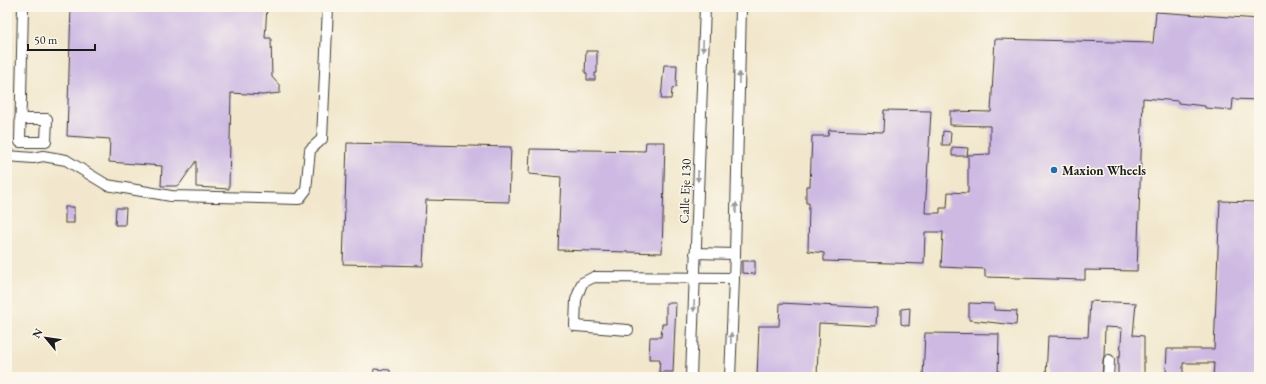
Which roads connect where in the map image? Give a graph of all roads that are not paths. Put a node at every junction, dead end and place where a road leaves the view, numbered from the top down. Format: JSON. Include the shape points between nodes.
{"nodes":[{"id":1,"x":23,"y":7,"type":"edge"},
{"id":2,"x":328,"y":7,"type":"edge"},
{"id":3,"x":705,"y":7,"type":"edge"},
{"id":4,"x":741,"y":7,"type":"edge"},
{"id":5,"x":20,"y":119,"type":"dead end"},
{"id":6,"x":7,"y":156,"type":"edge"},
{"id":7,"x":695,"y":253,"type":"junction"},
{"id":8,"x":735,"y":254,"type":"junction"},
{"id":9,"x":694,"y":277,"type":"junction"},
{"id":10,"x":733,"y":278,"type":"junction"},
{"id":11,"x":628,"y":330,"type":"dead end"},
{"id":12,"x":1109,"y":360,"type":"dead end"},
{"id":13,"x":691,"y":377,"type":"edge"},
{"id":14,"x":730,"y":377,"type":"edge"},
{"id":15,"x":1108,"y":377,"type":"edge"}],
"edges":[{"from":1,"to":5,"type":"street"},
{"from":2,"to":6,"type":"street","via":[[322,139],[310,150],[306,190],[298,199],[171,196],[107,184],[66,160],[43,156]]},
{"from":3,"to":7,"type":"street","name":"Calle Eje 130","one_way":true},
{"from":8,"to":4,"type":"street","one_way":true},
{"from":7,"to":8,"type":"street"},
{"from":7,"to":9,"type":"street","name":"Calle Eje 130"},
{"from":8,"to":10,"type":"street"},
{"from":9,"to":10,"type":"street"},
{"from":9,"to":11,"type":"street","via":[[594,277],[582,283],[576,300],[575,326]]},
{"from":9,"to":13,"type":"street","name":"Calle Eje 130","one_way":true},
{"from":14,"to":10,"type":"street","one_way":true},
{"from":12,"to":15,"type":"street"}]}
